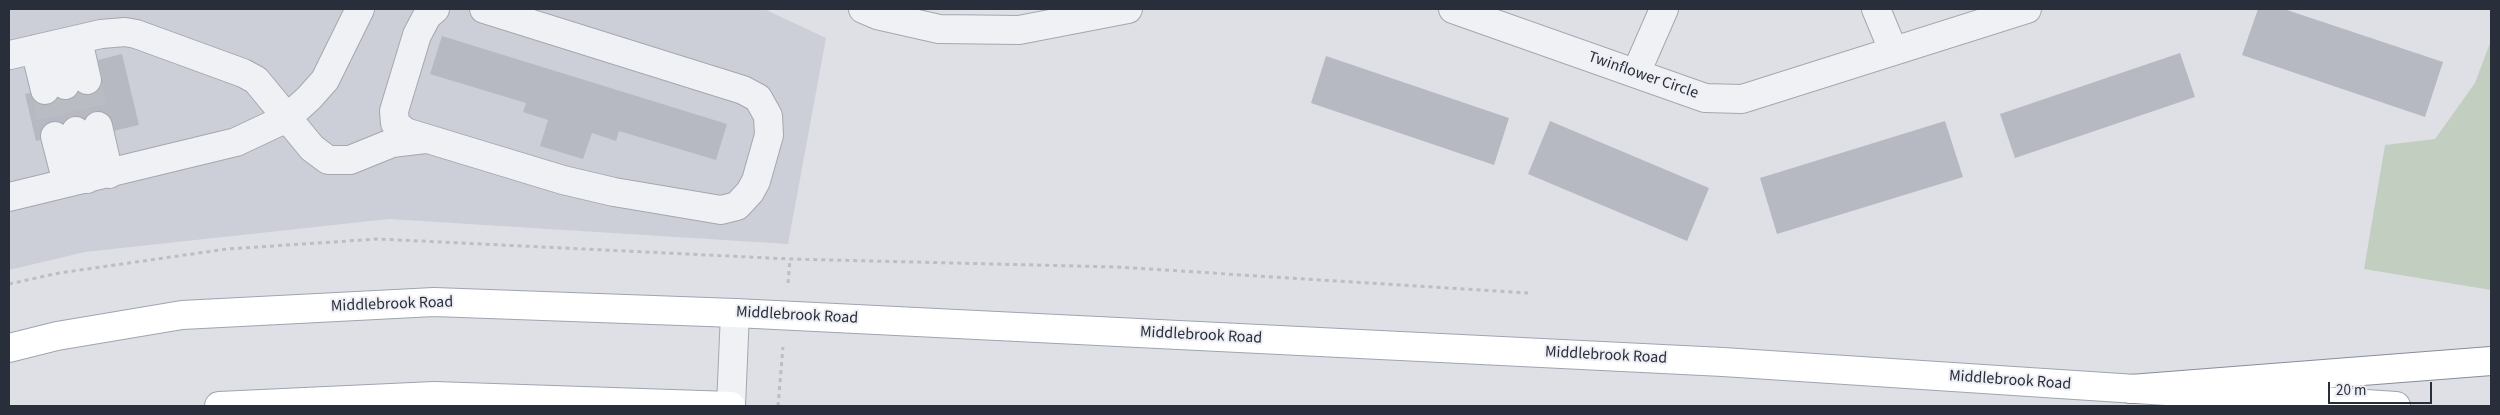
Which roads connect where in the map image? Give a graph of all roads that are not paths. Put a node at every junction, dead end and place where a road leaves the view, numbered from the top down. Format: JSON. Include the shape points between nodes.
{"nodes":[{"id":1,"x":360,"y":9,"type":"edge"},
{"id":2,"x":436,"y":9,"type":"edge"},
{"id":3,"x":484,"y":9,"type":"edge"},
{"id":4,"x":864,"y":9,"type":"edge"},
{"id":5,"x":1128,"y":9,"type":"edge"},
{"id":6,"x":1453,"y":9,"type":"edge"},
{"id":7,"x":1664,"y":9,"type":"edge"},
{"id":8,"x":1876,"y":9,"type":"edge"},
{"id":9,"x":2028,"y":9,"type":"edge"},
{"id":10,"x":45,"y":47,"type":"junction"},
{"id":11,"x":1893,"y":50,"type":"junction"},
{"id":12,"x":1636,"y":73,"type":"junction"},
{"id":13,"x":287,"y":118,"type":"junction"},
{"id":14,"x":429,"y":139,"type":"junction"},
{"id":15,"x":88,"y":179,"type":"junction"},
{"id":16,"x":9,"y":197,"type":"edge"},
{"id":17,"x":735,"y":313,"type":"junction"},
{"id":18,"x":9,"y":348,"type":"edge"},
{"id":19,"x":2491,"y":360,"type":"edge"},
{"id":20,"x":2131,"y":389,"type":"junction"},
{"id":21,"x":219,"y":406,"type":"edge"},
{"id":22,"x":731,"y":406,"type":"edge"},
{"id":23,"x":2396,"y":406,"type":"edge"}],
"edges":[{"from":1,"to":13,"type":"street","via":[[325,80]]},
{"from":2,"to":14,"type":"street","via":[[427,16],[417,35],[393,117],[405,132]]},
{"from":3,"to":14,"type":"street","via":[[751,94],[764,106],[770,125],[756,181],[737,206],[722,210],[589,187]]},
{"from":4,"to":5,"type":"street","via":[[939,29],[1020,30]]},
{"from":6,"to":12,"type":"street","name":"Twinflower Circle"},
{"from":7,"to":12,"type":"street"},
{"from":8,"to":11,"type":"street"},
{"from":9,"to":11,"type":"street","name":"Twinflower Circle"},
{"from":10,"to":10,"type":"street","via":[[66,85]]},
{"from":10,"to":13,"type":"street","via":[[113,32],[148,37],[243,73],[266,91]]},
{"from":11,"to":12,"type":"street","name":"Twinflower Circle","via":[[1742,99],[1705,98]]},
{"from":13,"to":14,"type":"street","via":[[312,148],[328,160],[350,160],[392,143]]},
{"from":13,"to":15,"type":"street","via":[[236,142]]},
{"from":15,"to":15,"type":"street","via":[[76,131]]},
{"from":15,"to":16,"type":"street"},
{"from":17,"to":18,"type":"main road","name":"Middlebrook Road","via":[[434,302],[182,315],[57,336]]},
{"from":17,"to":20,"type":"main road","name":"Middlebrook Road","via":[[1723,362]]},
{"from":17,"to":22,"type":"street"},
{"from":19,"to":20,"type":"main road"},
{"from":20,"to":23,"type":"main road","name":"Middlebrook Road"},
{"from":21,"to":22,"type":"main road","via":[[434,396]]}]}
